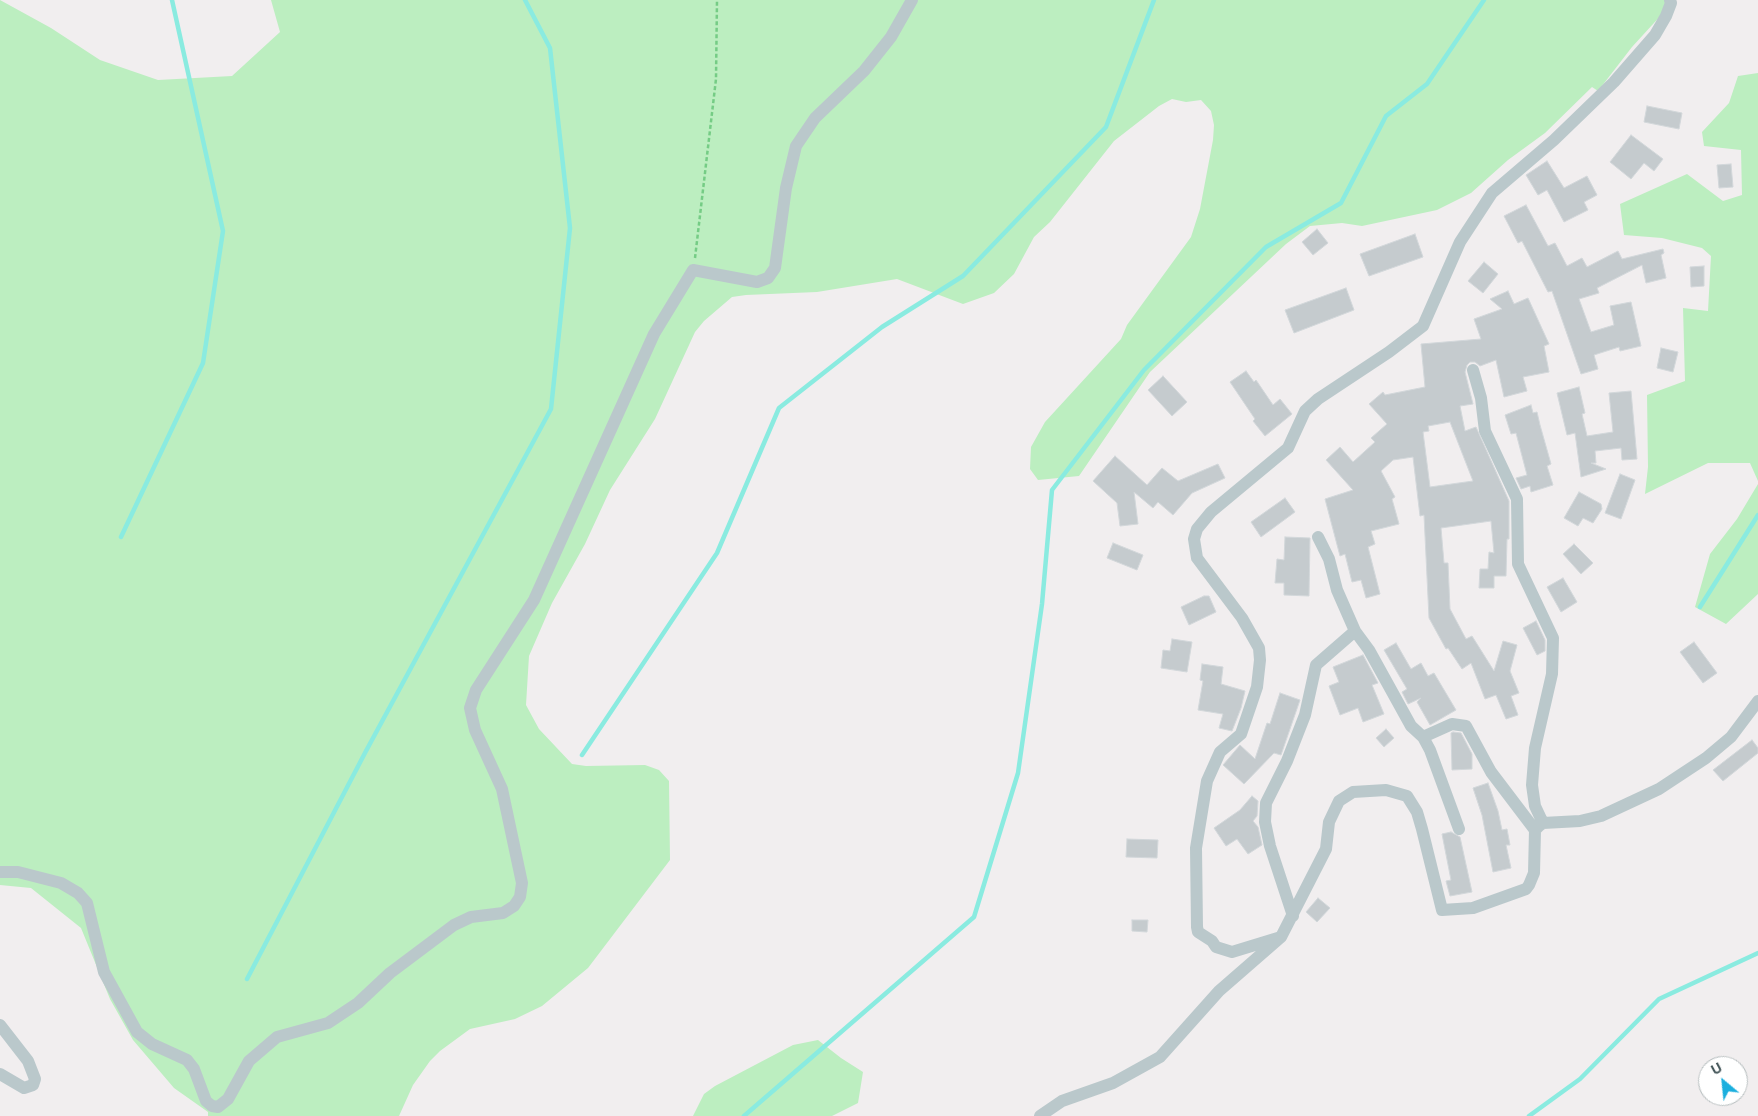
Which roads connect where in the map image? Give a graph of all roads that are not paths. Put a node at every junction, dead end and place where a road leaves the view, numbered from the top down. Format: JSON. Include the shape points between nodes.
{"nodes":[{"id":1,"x":912,"y":0,"type":"edge"},
{"id":2,"x":1670,"y":0,"type":"edge"},
{"id":3,"x":1473,"y":370,"type":"dead end"},
{"id":4,"x":1318,"y":537,"type":"dead end"},
{"id":5,"x":1355,"y":631,"type":"junction"},
{"id":6,"x":1758,"y":702,"type":"edge"},
{"id":7,"x":1423,"y":737,"type":"junction"},
{"id":8,"x":1539,"y":826,"type":"junction"},
{"id":9,"x":1459,"y":829,"type":"dead end"},
{"id":10,"x":0,"y":872,"type":"edge"},
{"id":11,"x":1293,"y":916,"type":"junction"},
{"id":12,"x":1281,"y":937,"type":"junction"},
{"id":13,"x":0,"y":1025,"type":"edge"},
{"id":14,"x":0,"y":1074,"type":"edge"},
{"id":15,"x":1040,"y":1116,"type":"edge"}],
"edges":[{"from":1,"to":10,"type":"street","via":[[891,37],[815,118],[796,146],[786,188],[775,268],[768,278],[757,282],[693,270],[654,334],[534,600],[476,690],[470,708],[475,730],[502,789],[522,883],[520,897],[509,911],[471,917],[454,925],[390,973],[358,1003],[328,1023],[277,1038],[249,1061],[228,1099],[218,1107],[206,1101],[194,1069],[187,1060],[152,1044],[137,1032],[104,972],[87,903],[78,893],[61,883],[18,872]]},
{"from":2,"to":12,"type":"street","via":[[1666,16],[1655,35],[1614,82],[1554,140],[1492,193],[1460,242],[1423,326],[1318,399],[1305,412],[1288,448],[1211,512],[1197,529],[1194,539],[1197,558],[1242,618],[1258,648],[1260,660],[1257,687],[1241,734],[1220,752],[1207,781],[1196,848],[1198,932],[1216,947],[1232,952]]},
{"from":3,"to":8,"type":"street","via":[[1485,431],[1517,499],[1518,564],[1553,638],[1552,674],[1535,748],[1532,784]]},
{"from":4,"to":5,"type":"street"},
{"from":5,"to":7,"type":"street","via":[[1411,726]]},
{"from":5,"to":11,"type":"street","via":[[1316,665],[1305,716],[1266,803],[1265,822],[1270,846]]},
{"from":6,"to":8,"type":"street","via":[[1731,737],[1659,789],[1601,816]]},
{"from":7,"to":8,"type":"street","via":[[1452,724],[1466,726],[1491,772]]},
{"from":7,"to":9,"type":"street"},
{"from":8,"to":11,"type":"street","via":[[1534,873],[1526,889],[1473,908],[1442,910],[1417,812],[1406,796],[1386,790],[1353,792],[1339,801],[1329,822],[1326,850]]},
{"from":11,"to":12,"type":"street"},
{"from":12,"to":15,"type":"street","via":[[1219,991],[1160,1057],[1113,1083],[1062,1101]]},
{"from":13,"to":14,"type":"street","via":[[28,1061],[35,1079],[33,1085],[24,1088]]}]}
